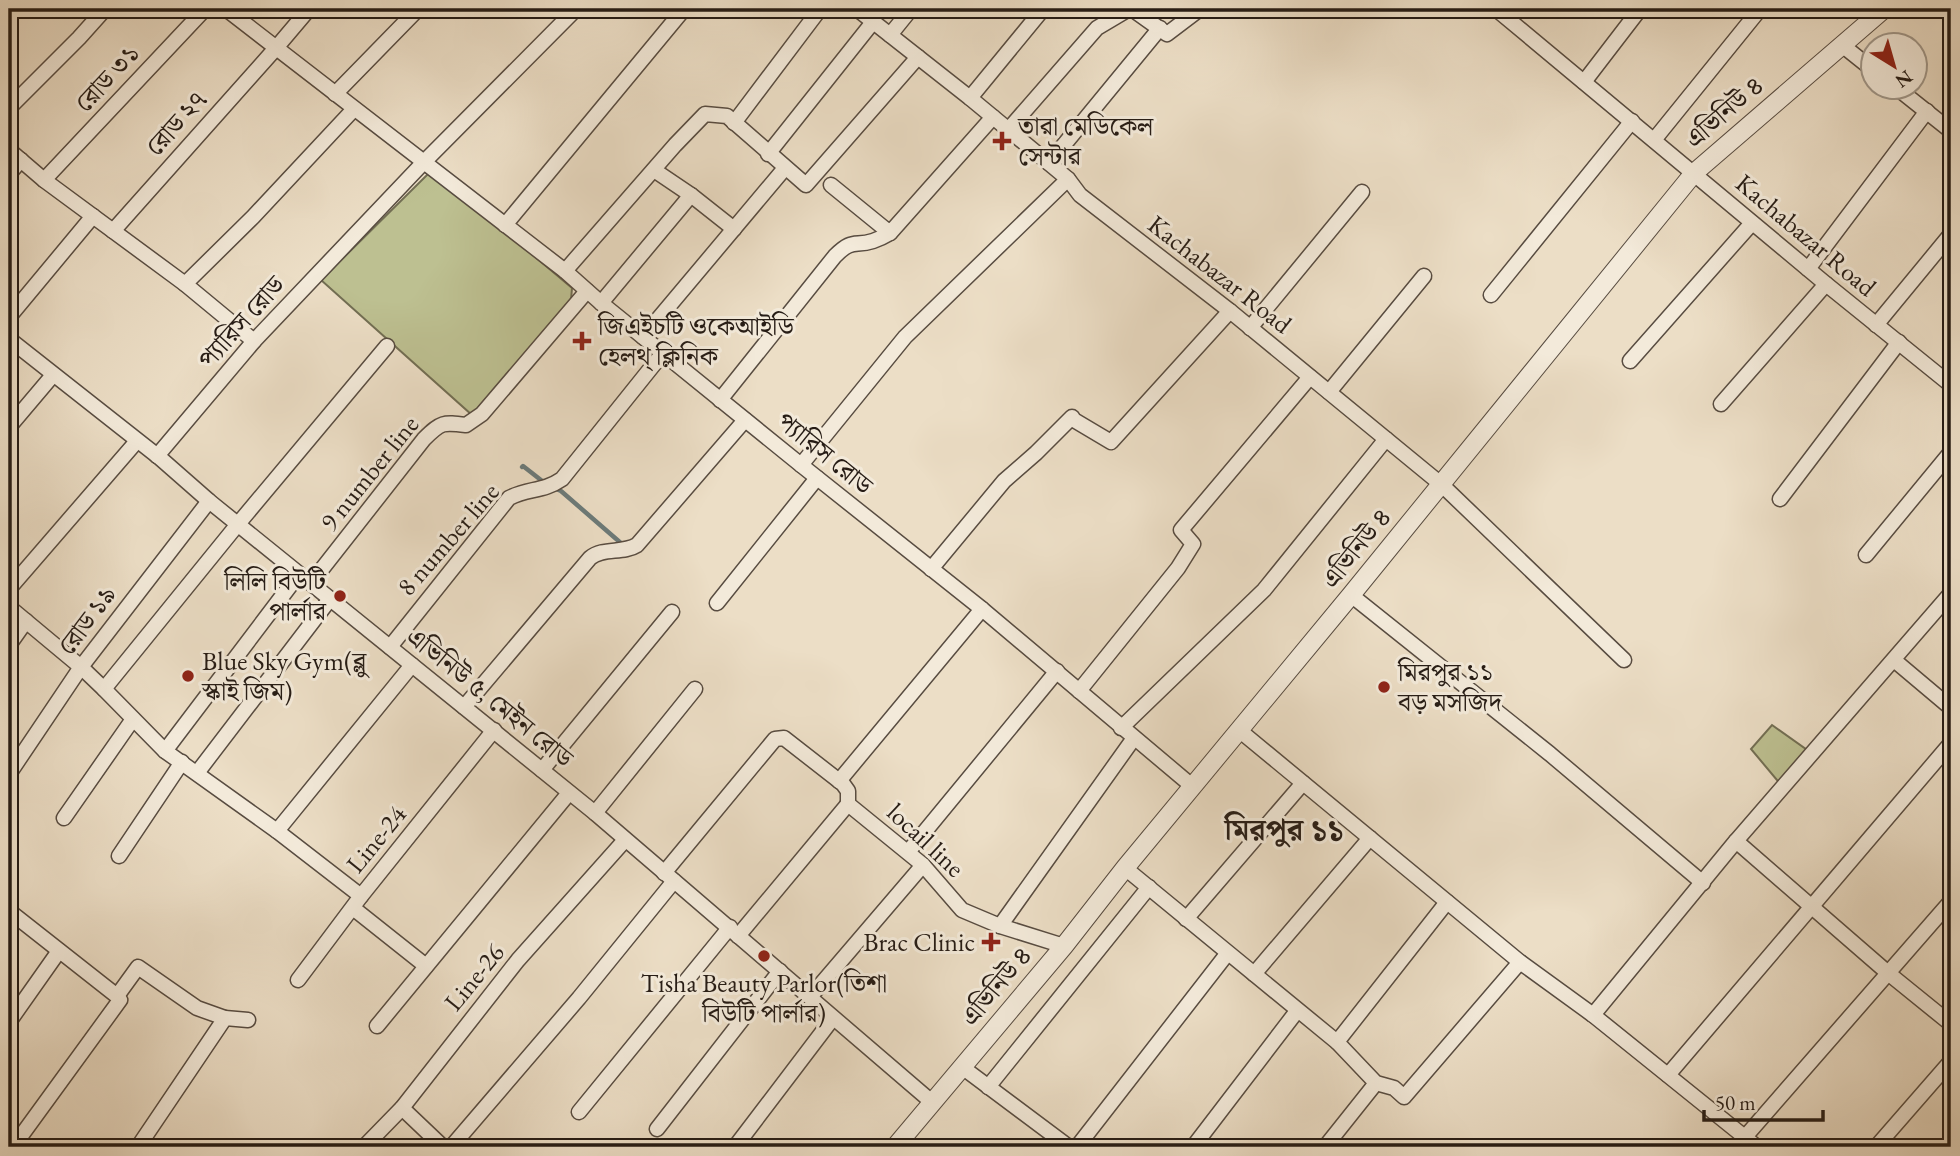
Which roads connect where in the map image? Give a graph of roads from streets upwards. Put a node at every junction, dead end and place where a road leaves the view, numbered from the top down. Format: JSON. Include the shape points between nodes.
{"nodes":[{"id":1,"x":105,"y":9,"type":"edge"},
{"id":2,"x":205,"y":9,"type":"edge"},
{"id":3,"x":226,"y":9,"type":"edge"},
{"id":4,"x":309,"y":9,"type":"edge"},
{"id":5,"x":418,"y":9,"type":"edge"},
{"id":6,"x":576,"y":9,"type":"edge"},
{"id":7,"x":684,"y":9,"type":"edge"},
{"id":8,"x":820,"y":9,"type":"edge"},
{"id":9,"x":857,"y":9,"type":"edge"},
{"id":10,"x":911,"y":9,"type":"edge"},
{"id":11,"x":1043,"y":9,"type":"edge"},
{"id":12,"x":1131,"y":9,"type":"edge"},
{"id":13,"x":1200,"y":9,"type":"edge"},
{"id":14,"x":1640,"y":9,"type":"edge"},
{"id":15,"x":1760,"y":9,"type":"edge"},
{"id":16,"x":1884,"y":9,"type":"edge"},
{"id":17,"x":1501,"y":10,"type":"edge"},
{"id":18,"x":873,"y":22,"type":"junction"},
{"id":19,"x":1160,"y":29,"type":"junction"},
{"id":20,"x":890,"y":35,"type":"junction"},
{"id":21,"x":1842,"y":45,"type":"junction"},
{"id":22,"x":276,"y":48,"type":"junction"},
{"id":23,"x":918,"y":57,"type":"junction"},
{"id":24,"x":1858,"y":58,"type":"edge"},
{"id":25,"x":1584,"y":82,"type":"junction"},
{"id":26,"x":335,"y":94,"type":"junction"},
{"id":27,"x":970,"y":98,"type":"junction"},
{"id":28,"x":1915,"y":102,"type":"edge"},
{"id":29,"x":9,"y":108,"type":"edge"},
{"id":30,"x":354,"y":109,"type":"junction"},
{"id":31,"x":1927,"y":111,"type":"junction"},
{"id":32,"x":993,"y":117,"type":"junction"},
{"id":33,"x":1632,"y":121,"type":"junction"},
{"id":34,"x":734,"y":122,"type":"junction"},
{"id":35,"x":1949,"y":125,"type":"edge"},
{"id":36,"x":1008,"y":130,"type":"junction"},
{"id":37,"x":1654,"y":140,"type":"junction"},
{"id":38,"x":9,"y":150,"type":"edge"},
{"id":39,"x":768,"y":154,"type":"junction"},
{"id":40,"x":21,"y":160,"type":"junction"},
{"id":41,"x":423,"y":163,"type":"junction"},
{"id":42,"x":1049,"y":163,"type":"junction"},
{"id":43,"x":785,"y":169,"type":"junction"},
{"id":44,"x":654,"y":170,"type":"junction"},
{"id":45,"x":1694,"y":173,"type":"junction"},
{"id":46,"x":9,"y":174,"type":"edge"},
{"id":47,"x":1068,"y":179,"type":"junction"},
{"id":48,"x":44,"y":180,"type":"junction"},
{"id":49,"x":831,"y":185,"type":"dead end"},
{"id":50,"x":1362,"y":192,"type":"dead end"},
{"id":51,"x":691,"y":195,"type":"junction"},
{"id":52,"x":93,"y":216,"type":"junction"},
{"id":53,"x":1752,"y":223,"type":"junction"},
{"id":54,"x":505,"y":225,"type":"junction"},
{"id":55,"x":734,"y":229,"type":"junction"},
{"id":56,"x":113,"y":231,"type":"junction"},
{"id":57,"x":890,"y":233,"type":"junction"},
{"id":58,"x":1951,"y":234,"type":"edge"},
{"id":59,"x":1808,"y":269,"type":"junction"},
{"id":60,"x":565,"y":271,"type":"junction"},
{"id":61,"x":1424,"y":276,"type":"dead end"},
{"id":62,"x":185,"y":284,"type":"junction"},
{"id":63,"x":1826,"y":284,"type":"junction"},
{"id":64,"x":587,"y":291,"type":"junction"},
{"id":65,"x":1491,"y":295,"type":"dead end"},
{"id":66,"x":601,"y":303,"type":"junction"},
{"id":67,"x":1230,"y":311,"type":"junction"},
{"id":68,"x":9,"y":317,"type":"edge"},
{"id":69,"x":1876,"y":325,"type":"junction"},
{"id":70,"x":1250,"y":328,"type":"junction"},
{"id":71,"x":643,"y":337,"type":"junction"},
{"id":72,"x":9,"y":339,"type":"edge"},
{"id":73,"x":254,"y":341,"type":"junction"},
{"id":74,"x":1899,"y":342,"type":"junction"},
{"id":75,"x":387,"y":346,"type":"dead end"},
{"id":76,"x":663,"y":353,"type":"junction"},
{"id":77,"x":1630,"y":361,"type":"dead end"},
{"id":78,"x":53,"y":375,"type":"junction"},
{"id":79,"x":1310,"y":377,"type":"junction"},
{"id":80,"x":1951,"y":385,"type":"edge"},
{"id":81,"x":1329,"y":392,"type":"junction"},
{"id":82,"x":720,"y":400,"type":"junction"},
{"id":83,"x":1721,"y":404,"type":"dead end"},
{"id":84,"x":745,"y":420,"type":"junction"},
{"id":85,"x":9,"y":427,"type":"edge"},
{"id":86,"x":1386,"y":439,"type":"junction"},
{"id":87,"x":137,"y":441,"type":"junction"},
{"id":88,"x":1951,"y":452,"type":"edge"},
{"id":89,"x":157,"y":456,"type":"junction"},
{"id":90,"x":801,"y":466,"type":"junction"},
{"id":91,"x":817,"y":478,"type":"junction"},
{"id":92,"x":1441,"y":485,"type":"junction"},
{"id":93,"x":1780,"y":499,"type":"dead end"},
{"id":94,"x":209,"y":501,"type":"junction"},
{"id":95,"x":238,"y":524,"type":"junction"},
{"id":96,"x":1866,"y":555,"type":"dead end"},
{"id":97,"x":931,"y":569,"type":"junction"},
{"id":98,"x":305,"y":579,"type":"junction"},
{"id":99,"x":9,"y":589,"type":"edge"},
{"id":100,"x":1951,"y":593,"type":"edge"},
{"id":101,"x":1352,"y":596,"type":"junction"},
{"id":102,"x":330,"y":599,"type":"junction"},
{"id":103,"x":717,"y":603,"type":"dead end"},
{"id":104,"x":9,"y":607,"type":"edge"},
{"id":105,"x":982,"y":609,"type":"junction"},
{"id":106,"x":672,"y":612,"type":"dead end"},
{"id":107,"x":26,"y":621,"type":"junction"},
{"id":108,"x":9,"y":645,"type":"edge"},
{"id":109,"x":390,"y":647,"type":"junction"},
{"id":110,"x":1624,"y":660,"type":"dead end"},
{"id":111,"x":1894,"y":660,"type":"junction"},
{"id":112,"x":412,"y":665,"type":"junction"},
{"id":113,"x":81,"y":667,"type":"junction"},
{"id":114,"x":1056,"y":671,"type":"junction"},
{"id":115,"x":104,"y":689,"type":"junction"},
{"id":116,"x":695,"y":689,"type":"dead end"},
{"id":117,"x":1079,"y":691,"type":"junction"},
{"id":118,"x":464,"y":707,"type":"junction"},
{"id":119,"x":1951,"y":708,"type":"edge"},
{"id":120,"x":133,"y":719,"type":"junction"},
{"id":121,"x":1121,"y":728,"type":"junction"},
{"id":122,"x":494,"y":730,"type":"junction"},
{"id":123,"x":1239,"y":730,"type":"junction"},
{"id":124,"x":1134,"y":738,"type":"junction"},
{"id":125,"x":1951,"y":743,"type":"edge"},
{"id":126,"x":165,"y":751,"type":"junction"},
{"id":127,"x":182,"y":762,"type":"junction"},
{"id":128,"x":542,"y":770,"type":"junction"},
{"id":129,"x":197,"y":773,"type":"junction"},
{"id":130,"x":9,"y":774,"type":"edge"},
{"id":131,"x":839,"y":780,"type":"junction"},
{"id":132,"x":1303,"y":783,"type":"junction"},
{"id":133,"x":1192,"y":786,"type":"junction"},
{"id":134,"x":569,"y":793,"type":"junction"},
{"id":135,"x":848,"y":804,"type":"junction"},
{"id":136,"x":594,"y":813,"type":"junction"},
{"id":137,"x":64,"y":818,"type":"dead end"},
{"id":138,"x":277,"y":831,"type":"junction"},
{"id":139,"x":1370,"y":838,"type":"junction"},
{"id":140,"x":625,"y":840,"type":"junction"},
{"id":141,"x":1736,"y":841,"type":"junction"},
{"id":142,"x":908,"y":852,"type":"junction"},
{"id":143,"x":120,"y":856,"type":"dead end"},
{"id":144,"x":923,"y":865,"type":"junction"},
{"id":145,"x":1125,"y":868,"type":"junction"},
{"id":146,"x":669,"y":877,"type":"junction"},
{"id":147,"x":1703,"y":883,"type":"junction"},
{"id":148,"x":1149,"y":887,"type":"junction"},
{"id":149,"x":1951,"y":901,"type":"edge"},
{"id":150,"x":357,"y":902,"type":"junction"},
{"id":151,"x":1447,"y":902,"type":"junction"},
{"id":152,"x":1811,"y":906,"type":"junction"},
{"id":153,"x":9,"y":911,"type":"edge"},
{"id":154,"x":1186,"y":919,"type":"junction"},
{"id":155,"x":1000,"y":926,"type":"junction"},
{"id":156,"x":734,"y":932,"type":"junction"},
{"id":157,"x":1064,"y":946,"type":"junction"},
{"id":158,"x":59,"y":951,"type":"junction"},
{"id":159,"x":1227,"y":954,"type":"junction"},
{"id":160,"x":1520,"y":962,"type":"junction"},
{"id":161,"x":426,"y":967,"type":"junction"},
{"id":162,"x":780,"y":971,"type":"junction"},
{"id":163,"x":1888,"y":973,"type":"junction"},
{"id":164,"x":1254,"y":974,"type":"junction"},
{"id":165,"x":298,"y":980,"type":"dead end"},
{"id":166,"x":117,"y":996,"type":"junction"},
{"id":167,"x":810,"y":997,"type":"junction"},
{"id":168,"x":1297,"y":1011,"type":"junction"},
{"id":169,"x":1592,"y":1015,"type":"junction"},
{"id":170,"x":225,"y":1018,"type":"junction"},
{"id":171,"x":833,"y":1018,"type":"junction"},
{"id":172,"x":248,"y":1020,"type":"dead end"},
{"id":173,"x":9,"y":1022,"type":"edge"},
{"id":174,"x":1951,"y":1024,"type":"edge"},
{"id":175,"x":377,"y":1026,"type":"dead end"},
{"id":176,"x":1337,"y":1042,"type":"junction"},
{"id":177,"x":1950,"y":1066,"type":"edge"},
{"id":178,"x":962,"y":1067,"type":"junction"},
{"id":179,"x":1668,"y":1075,"type":"junction"},
{"id":180,"x":1377,"y":1083,"type":"junction"},
{"id":181,"x":988,"y":1087,"type":"junction"},
{"id":182,"x":933,"y":1103,"type":"junction"},
{"id":183,"x":402,"y":1108,"type":"junction"},
{"id":184,"x":579,"y":1112,"type":"dead end"},
{"id":185,"x":657,"y":1129,"type":"dead end"},
{"id":186,"x":1745,"y":1137,"type":"junction"},
{"id":187,"x":13,"y":1147,"type":"edge"},
{"id":188,"x":138,"y":1147,"type":"edge"},
{"id":189,"x":364,"y":1147,"type":"edge"},
{"id":190,"x":447,"y":1147,"type":"edge"},
{"id":191,"x":735,"y":1147,"type":"edge"},
{"id":192,"x":895,"y":1147,"type":"edge"},
{"id":193,"x":1069,"y":1147,"type":"edge"},
{"id":194,"x":1077,"y":1147,"type":"edge"},
{"id":195,"x":1194,"y":1147,"type":"edge"},
{"id":196,"x":1325,"y":1147,"type":"edge"},
{"id":197,"x":1757,"y":1147,"type":"edge"},
{"id":198,"x":1876,"y":1147,"type":"edge"}],
"edges":[{"from":1,"to":29,"type":"street"},
{"from":2,"to":48,"type":"street","name":"রোড ৩১"},
{"from":3,"to":22,"type":"street","name":"প্যারিস রোড"},
{"from":4,"to":22,"type":"street","name":"রোড ২৭"},
{"from":5,"to":26,"type":"street"},
{"from":6,"to":41,"type":"street","name":"প্যারিস রোড"},
{"from":7,"to":54,"type":"street"},
{"from":8,"to":34,"type":"street"},
{"from":9,"to":18,"type":"street","name":"Kachabazar Road"},
{"from":10,"to":20,"type":"street"},
{"from":11,"to":27,"type":"street"},
{"from":12,"to":19,"type":"street"},
{"from":12,"to":36,"type":"street","via":[[1097,29]]},
{"from":13,"to":19,"type":"street","via":[[1167,34]]},
{"from":14,"to":25,"type":"street"},
{"from":15,"to":37,"type":"street"},
{"from":16,"to":21,"type":"street","name":"এভিনিউ ৪"},
{"from":17,"to":25,"type":"street","name":"Kachabazar Road"},
{"from":18,"to":20,"type":"street","name":"Kachabazar Road"},
{"from":18,"to":39,"type":"street"},
{"from":19,"to":42,"type":"street"},
{"from":20,"to":23,"type":"street","name":"Kachabazar Road"},
{"from":21,"to":24,"type":"street"},
{"from":21,"to":45,"type":"street","name":"এভিনিউ ৪"},
{"from":22,"to":26,"type":"street","name":"প্যারিস রোড"},
{"from":22,"to":56,"type":"street","name":"রোড ২৭"},
{"from":23,"to":27,"type":"street","name":"Kachabazar Road"},
{"from":23,"to":43,"type":"street","via":[[806,185]]},
{"from":25,"to":33,"type":"street","name":"Kachabazar Road"},
{"from":26,"to":30,"type":"street","name":"প্যারিস রোড"},
{"from":27,"to":32,"type":"street","name":"Kachabazar Road"},
{"from":28,"to":31,"type":"street"},
{"from":30,"to":41,"type":"street","name":"প্যারিস রোড"},
{"from":30,"to":62,"type":"street"},
{"from":31,"to":35,"type":"street"},
{"from":31,"to":59,"type":"street"},
{"from":32,"to":36,"type":"street","name":"Kachabazar Road"},
{"from":32,"to":57,"type":"street"},
{"from":33,"to":37,"type":"street","name":"Kachabazar Road"},
{"from":33,"to":65,"type":"street"},
{"from":34,"to":39,"type":"street"},
{"from":34,"to":44,"type":"street","via":[[727,116],[705,114]]},
{"from":36,"to":42,"type":"street","name":"Kachabazar Road"},
{"from":37,"to":45,"type":"street","name":"Kachabazar Road"},
{"from":38,"to":40,"type":"street"},
{"from":39,"to":43,"type":"street"},
{"from":40,"to":46,"type":"street"},
{"from":40,"to":48,"type":"street"},
{"from":41,"to":54,"type":"street","name":"প্যারিস রোড"},
{"from":41,"to":73,"type":"street","name":"প্যারিস রোড"},
{"from":42,"to":47,"type":"street","name":"Kachabazar Road"},
{"from":43,"to":55,"type":"street"},
{"from":44,"to":51,"type":"street"},
{"from":44,"to":60,"type":"street"},
{"from":45,"to":53,"type":"street","name":"Kachabazar Road"},
{"from":45,"to":92,"type":"street","name":"এভিনিউ ৪"},
{"from":47,"to":67,"type":"street","name":"Kachabazar Road","via":[[1080,195]]},
{"from":47,"to":90,"type":"street","via":[[905,337]]},
{"from":48,"to":52,"type":"street"},
{"from":49,"to":57,"type":"street"},
{"from":50,"to":70,"type":"street"},
{"from":51,"to":55,"type":"street"},
{"from":51,"to":66,"type":"street"},
{"from":52,"to":56,"type":"street"},
{"from":52,"to":68,"type":"street"},
{"from":53,"to":59,"type":"street","name":"Kachabazar Road"},
{"from":53,"to":77,"type":"street"},
{"from":54,"to":60,"type":"street","name":"প্যারিস রোড"},
{"from":55,"to":71,"type":"street"},
{"from":56,"to":62,"type":"street"},
{"from":57,"to":82,"type":"street","via":[[844,247]]},
{"from":58,"to":69,"type":"street"},
{"from":59,"to":63,"type":"street","name":"Kachabazar Road"},
{"from":60,"to":64,"type":"street","name":"প্যারিস রোড"},
{"from":61,"to":81,"type":"street"},
{"from":62,"to":73,"type":"street"},
{"from":63,"to":69,"type":"street","name":"Kachabazar Road"},
{"from":63,"to":83,"type":"street"},
{"from":64,"to":66,"type":"street","name":"প্যারিস রোড"},
{"from":64,"to":98,"type":"street","name":"9 number line","via":[[482,414],[466,425],[436,426]]},
{"from":66,"to":71,"type":"street","name":"প্যারিস রোড"},
{"from":67,"to":70,"type":"street","name":"Kachabazar Road"},
{"from":67,"to":97,"type":"street","via":[[1111,442],[1072,416],[1004,481]]},
{"from":69,"to":74,"type":"street","name":"Kachabazar Road"},
{"from":70,"to":79,"type":"street","name":"Kachabazar Road"},
{"from":71,"to":76,"type":"street","name":"প্যারিস রোড"},
{"from":72,"to":78,"type":"street","name":"এভিনিউ ৫, মেইন রোড"},
{"from":73,"to":89,"type":"street","name":"প্যারিস রোড"},
{"from":74,"to":80,"type":"street","name":"Kachabazar Road"},
{"from":74,"to":93,"type":"street"},
{"from":75,"to":95,"type":"street"},
{"from":76,"to":82,"type":"street","name":"প্যারিস রোড"},
{"from":76,"to":109,"type":"street","name":"8 number line","via":[[562,479],[551,487],[509,498]]},
{"from":78,"to":85,"type":"street"},
{"from":78,"to":87,"type":"street","name":"এভিনিউ ৫, মেইন রোড"},
{"from":79,"to":81,"type":"street","name":"Kachabazar Road"},
{"from":79,"to":117,"type":"street","via":[[1181,530],[1193,544],[1178,568]]},
{"from":81,"to":86,"type":"street","name":"Kachabazar Road"},
{"from":82,"to":84,"type":"street","name":"প্যারিস রোড"},
{"from":84,"to":90,"type":"street","name":"প্যারিস রোড"},
{"from":84,"to":118,"type":"street","via":[[637,545],[590,558]]},
{"from":86,"to":92,"type":"street","name":"Kachabazar Road"},
{"from":86,"to":121,"type":"street","via":[[1264,590]]},
{"from":87,"to":89,"type":"street","name":"এভিনিউ ৫, মেইন রোড"},
{"from":87,"to":99,"type":"street"},
{"from":88,"to":96,"type":"street"},
{"from":89,"to":94,"type":"street","name":"এভিনিউ ৫, মেইন রোড"},
{"from":90,"to":91,"type":"street","name":"প্যারিস রোড"},
{"from":91,"to":97,"type":"street","name":"প্যারিস রোড"},
{"from":91,"to":103,"type":"street"},
{"from":92,"to":101,"type":"street","name":"এভিনিউ ৪"},
{"from":92,"to":110,"type":"street","name":"Kachabazar Road"},
{"from":94,"to":95,"type":"street","name":"এভিনিউ ৫, মেইন রোড"},
{"from":94,"to":113,"type":"street","name":"রোড ১৯"},
{"from":95,"to":98,"type":"street","name":"এভিনিউ ৫, মেইন রোড"},
{"from":95,"to":115,"type":"street"},
{"from":97,"to":105,"type":"street","name":"প্যারিস রোড"},
{"from":98,"to":102,"type":"street","name":"এভিনিউ ৫, মেইন রোড"},
{"from":98,"to":126,"type":"street","name":"9 number line"},
{"from":100,"to":111,"type":"street"},
{"from":101,"to":123,"type":"street","name":"এভিনিউ ৪"},
{"from":101,"to":147,"type":"street"},
{"from":102,"to":109,"type":"street","name":"এভিনিউ ৫, মেইন রোড"},
{"from":102,"to":129,"type":"street"},
{"from":104,"to":107,"type":"street"},
{"from":105,"to":114,"type":"street","name":"প্যারিস রোড"},
{"from":105,"to":131,"type":"street"},
{"from":106,"to":128,"type":"street"},
{"from":107,"to":108,"type":"street"},
{"from":107,"to":113,"type":"street"},
{"from":109,"to":112,"type":"street","name":"এভিনিউ ৫, মেইন রোড"},
{"from":111,"to":119,"type":"street"},
{"from":111,"to":141,"type":"street"},
{"from":112,"to":118,"type":"street","name":"এভিনিউ ৫, মেইন রোড"},
{"from":112,"to":138,"type":"street"},
{"from":113,"to":115,"type":"street"},
{"from":113,"to":130,"type":"street","name":"রোড ১৯"},
{"from":114,"to":117,"type":"street","name":"প্যারিস রোড"},
{"from":114,"to":142,"type":"street"},
{"from":115,"to":120,"type":"street"},
{"from":116,"to":136,"type":"street"},
{"from":117,"to":121,"type":"street","name":"প্যারিস রোড"},
{"from":118,"to":122,"type":"street","name":"এভিনিউ ৫, মেইন রোড"},
{"from":120,"to":126,"type":"street"},
{"from":120,"to":137,"type":"street"},
{"from":121,"to":124,"type":"street","name":"প্যারিস রোড"},
{"from":122,"to":128,"type":"street","name":"এভিনিউ ৫, মেইন রোড"},
{"from":122,"to":150,"type":"street","name":"Line-24"},
{"from":123,"to":132,"type":"street"},
{"from":123,"to":133,"type":"street","name":"এভিনিউ ৪"},
{"from":124,"to":133,"type":"street","name":"প্যারিস রোড"},
{"from":124,"to":155,"type":"street"},
{"from":125,"to":152,"type":"street"},
{"from":126,"to":127,"type":"street"},
{"from":127,"to":129,"type":"street"},
{"from":127,"to":143,"type":"street"},
{"from":128,"to":134,"type":"street","name":"এভিনিউ ৫, মেইন রোড"},
{"from":129,"to":138,"type":"street"},
{"from":131,"to":135,"type":"street","name":"locail line","via":[[848,791]]},
{"from":131,"to":146,"type":"street","via":[[784,737],[775,739]]},
{"from":132,"to":139,"type":"street"},
{"from":132,"to":154,"type":"street"},
{"from":133,"to":145,"type":"street","name":"এভিনিউ ৪"},
{"from":134,"to":136,"type":"street","name":"এভিনিউ ৫, মেইন রোড"},
{"from":134,"to":161,"type":"street"},
{"from":135,"to":142,"type":"street","name":"locail line"},
{"from":135,"to":156,"type":"street"},
{"from":136,"to":140,"type":"street","name":"এভিনিউ ৫, মেইন রোড"},
{"from":138,"to":150,"type":"street"},
{"from":139,"to":151,"type":"street"},
{"from":139,"to":164,"type":"street"},
{"from":140,"to":146,"type":"street","name":"এভিনিউ ৫, মেইন রোড"},
{"from":140,"to":183,"type":"street","name":"Line-26","via":[[519,960]]},
{"from":141,"to":147,"type":"street"},
{"from":141,"to":152,"type":"street"},
{"from":142,"to":144,"type":"street","name":"locail line"},
{"from":144,"to":155,"type":"street","name":"locail line","via":[[962,910]]},
{"from":144,"to":167,"type":"street"},
{"from":145,"to":148,"type":"street"},
{"from":145,"to":157,"type":"street","name":"এভিনিউ ৪"},
{"from":146,"to":156,"type":"street","name":"এভিনিউ ৫, মেইন রোড"},
{"from":146,"to":190,"type":"street","via":[[579,998]]},
{"from":147,"to":169,"type":"street"},
{"from":148,"to":154,"type":"street"},
{"from":148,"to":181,"type":"street"},
{"from":149,"to":163,"type":"street"},
{"from":150,"to":161,"type":"street"},
{"from":150,"to":165,"type":"street","name":"Line-24"},
{"from":151,"to":160,"type":"street"},
{"from":151,"to":176,"type":"street"},
{"from":152,"to":163,"type":"street"},
{"from":152,"to":179,"type":"street"},
{"from":153,"to":158,"type":"street"},
{"from":154,"to":159,"type":"street"},
{"from":155,"to":157,"type":"street","name":"locail line"},
{"from":156,"to":162,"type":"street","name":"এভিনিউ ৫, মেইন রোড"},
{"from":156,"to":184,"type":"street"},
{"from":157,"to":178,"type":"street","name":"এভিনিউ ৪"},
{"from":158,"to":166,"type":"street"},
{"from":158,"to":173,"type":"street"},
{"from":159,"to":164,"type":"street"},
{"from":159,"to":194,"type":"street"},
{"from":160,"to":169,"type":"street"},
{"from":160,"to":180,"type":"street","via":[[1404,1097]]},
{"from":161,"to":175,"type":"street"},
{"from":162,"to":167,"type":"street","name":"এভিনিউ ৫, মেইন রোড"},
{"from":162,"to":185,"type":"street"},
{"from":163,"to":174,"type":"street"},
{"from":163,"to":186,"type":"street"},
{"from":164,"to":168,"type":"street"},
{"from":166,"to":170,"type":"street","via":[[138,967],[197,1007]]},
{"from":166,"to":187,"type":"street","via":[[120,1000]]},
{"from":167,"to":171,"type":"street","name":"এভিনিউ ৫, মেইন রোড"},
{"from":168,"to":176,"type":"street"},
{"from":168,"to":195,"type":"street"},
{"from":169,"to":179,"type":"street"},
{"from":170,"to":172,"type":"street"},
{"from":170,"to":188,"type":"street"},
{"from":171,"to":182,"type":"street","name":"এভিনিউ ৫, মেইন রোড"},
{"from":171,"to":191,"type":"street"},
{"from":176,"to":180,"type":"street"},
{"from":177,"to":198,"type":"street"},
{"from":178,"to":181,"type":"street"},
{"from":178,"to":182,"type":"street","name":"এভিনিউ ৪"},
{"from":179,"to":186,"type":"street"},
{"from":180,"to":196,"type":"street"},
{"from":181,"to":193,"type":"street"},
{"from":182,"to":192,"type":"street","name":"এভিনিউ ৪"},
{"from":183,"to":189,"type":"street","name":"Line-26"},
{"from":183,"to":190,"type":"street"},
{"from":186,"to":197,"type":"street"}]}
